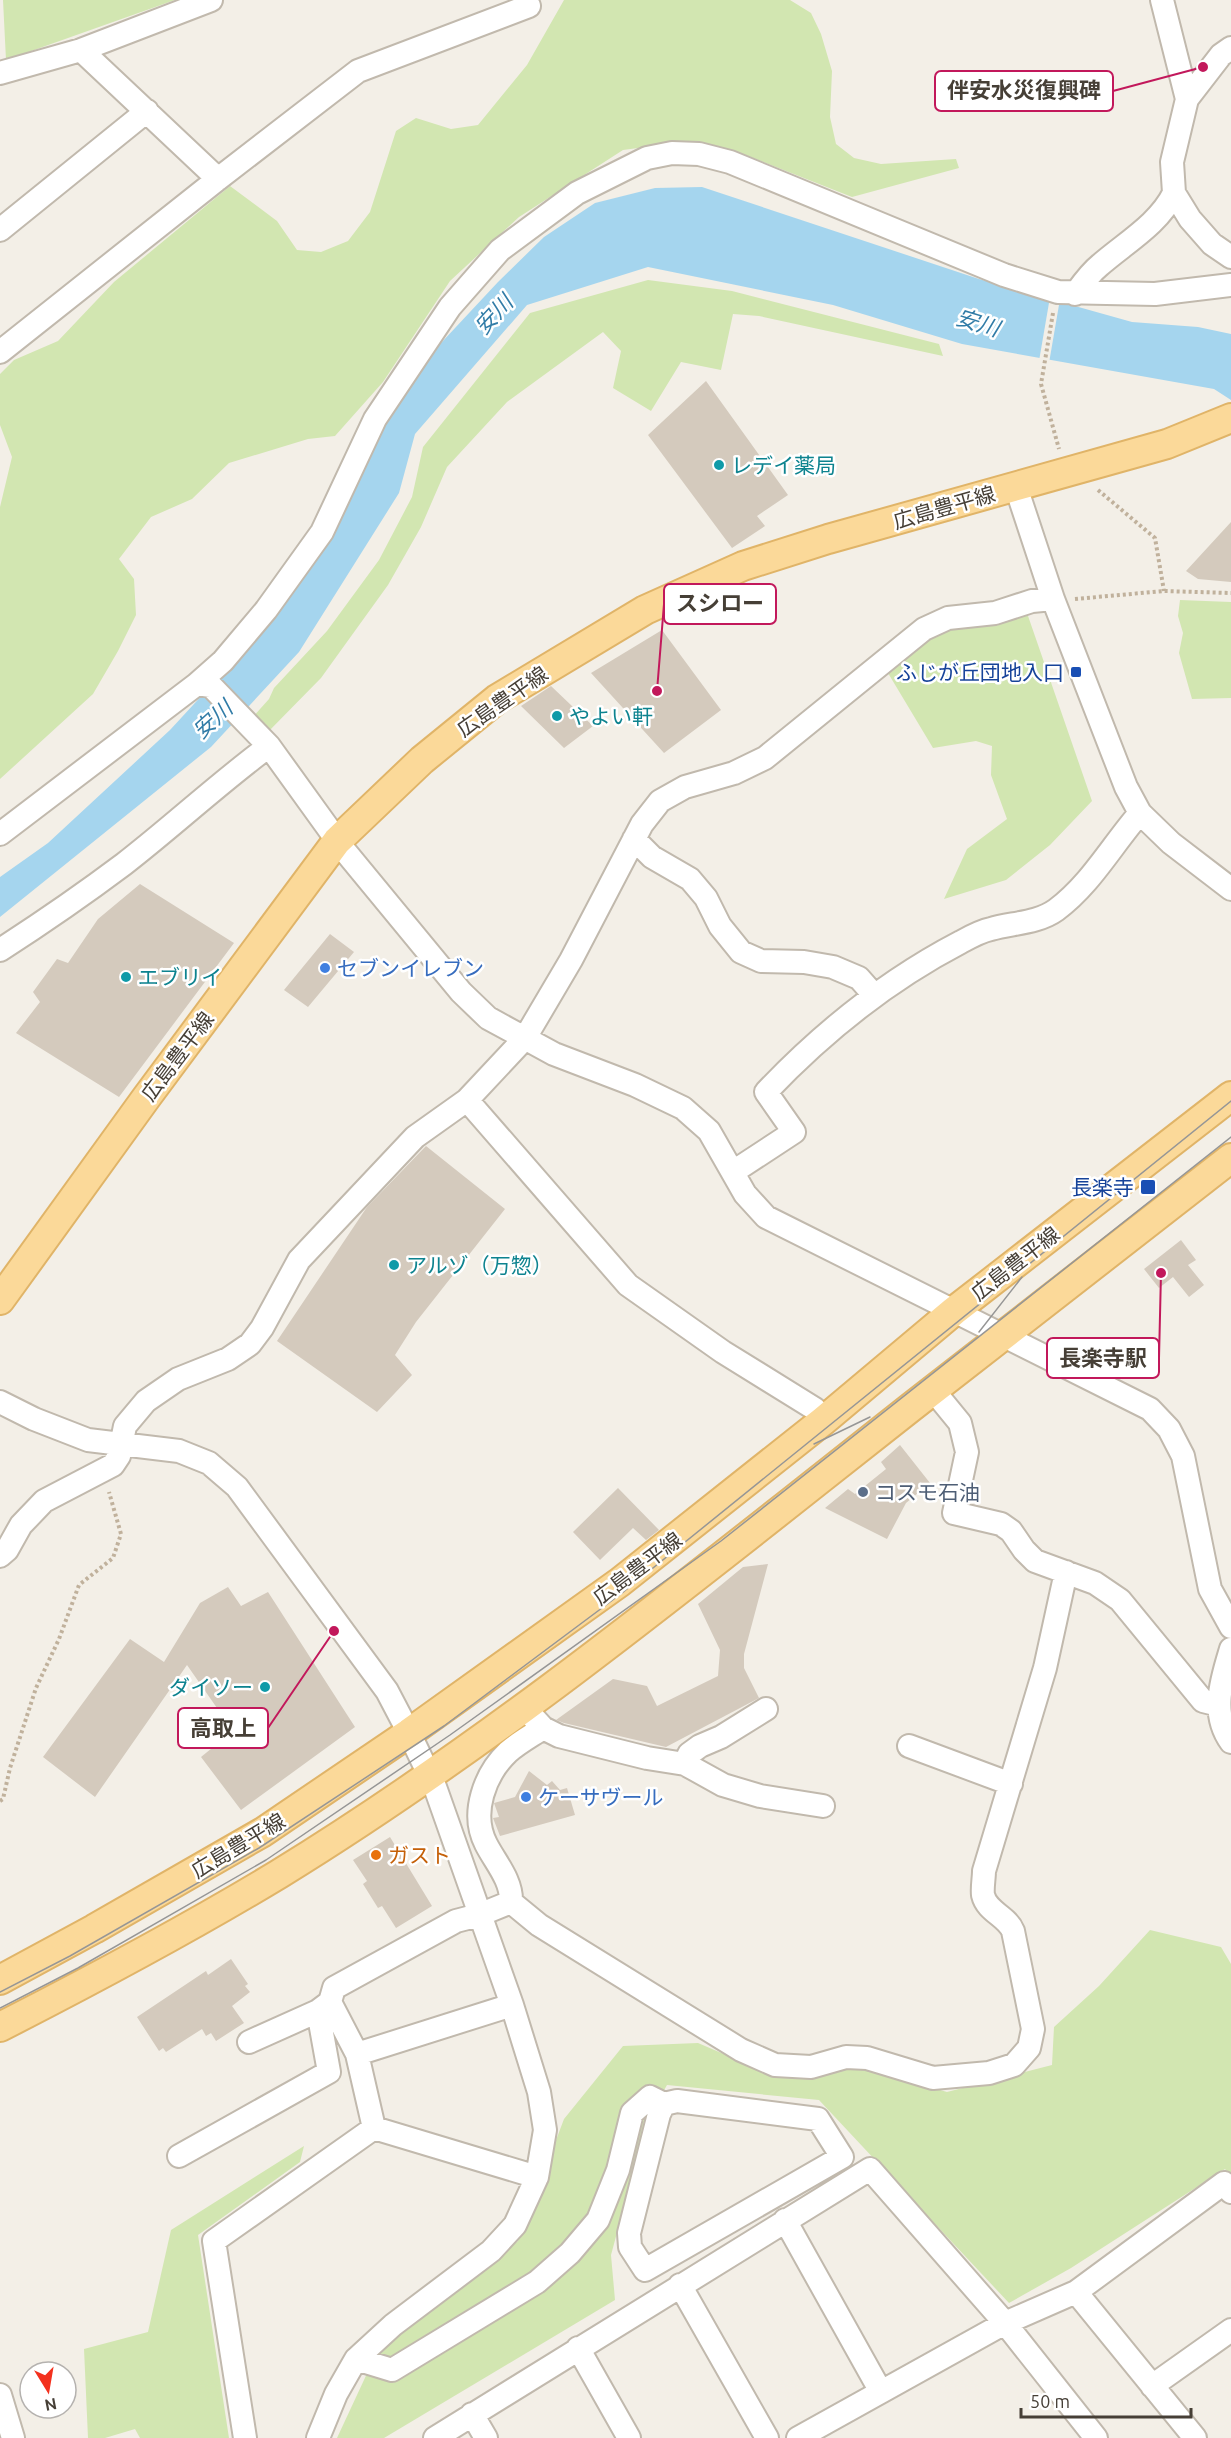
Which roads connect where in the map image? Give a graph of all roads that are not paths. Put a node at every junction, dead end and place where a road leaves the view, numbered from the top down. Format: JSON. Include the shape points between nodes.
{"nodes":[{"id":1,"x":211,"y":0,"type":"edge"},
{"id":2,"x":526,"y":0,"type":"edge"},
{"id":3,"x":1161,"y":0,"type":"edge"},
{"id":4,"x":1231,"y":48,"type":"edge"},
{"id":5,"x":81,"y":51,"type":"junction"},
{"id":6,"x":0,"y":73,"type":"edge"},
{"id":7,"x":1187,"y":99,"type":"junction"},
{"id":8,"x":147,"y":111,"type":"junction"},
{"id":9,"x":218,"y":179,"type":"junction"},
{"id":10,"x":1174,"y":193,"type":"junction"},
{"id":11,"x":0,"y":230,"type":"edge"},
{"id":12,"x":1231,"y":257,"type":"edge"},
{"id":13,"x":1231,"y":285,"type":"edge"},
{"id":14,"x":1075,"y":294,"type":"junction"},
{"id":15,"x":0,"y":352,"type":"edge"},
{"id":16,"x":1231,"y":418,"type":"edge"},
{"id":17,"x":1016,"y":487,"type":"junction"},
{"id":18,"x":1053,"y":599,"type":"junction"},
{"id":19,"x":204,"y":685,"type":"junction"},
{"id":20,"x":266,"y":743,"type":"junction"},
{"id":21,"x":1140,"y":813,"type":"junction"},
{"id":22,"x":0,"y":834,"type":"edge"},
{"id":23,"x":634,"y":839,"type":"junction"},
{"id":24,"x":337,"y":841,"type":"junction"},
{"id":25,"x":1231,"y":889,"type":"edge"},
{"id":26,"x":0,"y":950,"type":"edge"},
{"id":27,"x":874,"y":995,"type":"junction"},
{"id":28,"x":525,"y":1038,"type":"junction"},
{"id":29,"x":1231,"y":1096,"type":"edge"},
{"id":30,"x":467,"y":1100,"type":"junction"},
{"id":31,"x":1231,"y":1158,"type":"edge"},
{"id":32,"x":733,"y":1172,"type":"junction"},
{"id":33,"x":0,"y":1300,"type":"edge"},
{"id":34,"x":954,"y":1311,"type":"junction"},
{"id":35,"x":1002,"y":1334,"type":"junction"},
{"id":36,"x":933,"y":1390,"type":"junction"},
{"id":37,"x":0,"y":1402,"type":"edge"},
{"id":38,"x":823,"y":1421,"type":"junction"},
{"id":39,"x":117,"y":1455,"type":"junction"},
{"id":40,"x":0,"y":1556,"type":"edge"},
{"id":41,"x":1066,"y":1572,"type":"junction"},
{"id":42,"x":1231,"y":1627,"type":"edge"},
{"id":43,"x":1231,"y":1649,"type":"edge"},
{"id":44,"x":1219,"y":1705,"type":"junction"},
{"id":45,"x":524,"y":1706,"type":"junction"},
{"id":46,"x":766,"y":1709,"type":"dead end"},
{"id":47,"x":543,"y":1728,"type":"junction"},
{"id":48,"x":409,"y":1733,"type":"junction"},
{"id":49,"x":1231,"y":1742,"type":"edge"},
{"id":50,"x":909,"y":1746,"type":"dead end"},
{"id":51,"x":685,"y":1764,"type":"junction"},
{"id":52,"x":429,"y":1775,"type":"junction"},
{"id":53,"x":1011,"y":1784,"type":"junction"},
{"id":54,"x":823,"y":1806,"type":"dead end"},
{"id":55,"x":511,"y":1902,"type":"junction"},
{"id":56,"x":479,"y":1915,"type":"junction"},
{"id":57,"x":0,"y":1980,"type":"edge"},
{"id":58,"x":512,"y":2005,"type":"junction"},
{"id":59,"x":324,"y":2007,"type":"junction"},
{"id":60,"x":0,"y":2027,"type":"edge"},
{"id":61,"x":249,"y":2042,"type":"dead end"},
{"id":62,"x":357,"y":2054,"type":"junction"},
{"id":63,"x":664,"y":2104,"type":"junction"},
{"id":64,"x":374,"y":2128,"type":"junction"},
{"id":65,"x":178,"y":2156,"type":"dead end"},
{"id":66,"x":537,"y":2177,"type":"junction"},
{"id":67,"x":1231,"y":2192,"type":"edge"},
{"id":68,"x":785,"y":2220,"type":"junction"},
{"id":69,"x":680,"y":2285,"type":"junction"},
{"id":70,"x":1076,"y":2292,"type":"junction"},
{"id":71,"x":1005,"y":2323,"type":"junction"},
{"id":72,"x":1231,"y":2330,"type":"edge"},
{"id":73,"x":578,"y":2348,"type":"junction"},
{"id":74,"x":356,"y":2358,"type":"junction"},
{"id":75,"x":1152,"y":2386,"type":"junction"},
{"id":76,"x":880,"y":2392,"type":"junction"},
{"id":77,"x":0,"y":2395,"type":"edge"},
{"id":78,"x":472,"y":2414,"type":"junction"},
{"id":79,"x":1090,"y":2436,"type":"edge"},
{"id":80,"x":13,"y":2438,"type":"edge"},
{"id":81,"x":245,"y":2438,"type":"edge"},
{"id":82,"x":318,"y":2438,"type":"edge"},
{"id":83,"x":435,"y":2438,"type":"edge"},
{"id":84,"x":486,"y":2438,"type":"edge"},
{"id":85,"x":629,"y":2438,"type":"edge"},
{"id":86,"x":767,"y":2438,"type":"edge"},
{"id":87,"x":798,"y":2438,"type":"edge"},
{"id":88,"x":1195,"y":2438,"type":"edge"}],
"edges":[{"from":1,"to":5,"type":"street"},
{"from":2,"to":9,"type":"street","via":[[529,6],[358,71]]},
{"from":3,"to":7,"type":"street"},
{"from":4,"to":7,"type":"street"},
{"from":5,"to":6,"type":"street"},
{"from":5,"to":8,"type":"street"},
{"from":7,"to":10,"type":"street","via":[[1172,162]]},
{"from":8,"to":9,"type":"street"},
{"from":8,"to":11,"type":"street"},
{"from":9,"to":15,"type":"street"},
{"from":10,"to":12,"type":"street","via":[[1212,244]]},
{"from":10,"to":14,"type":"street","via":[[1168,206],[1094,270]]},
{"from":13,"to":14,"type":"street","via":[[1155,294]]},
{"from":14,"to":19,"type":"street","via":[[1004,275],[730,162],[699,154],[672,153],[646,158],[577,193],[500,250],[450,307],[375,419],[322,532],[266,610]]},
{"from":16,"to":17,"type":"main road","name":"広島豊平線","via":[[1167,444]]},
{"from":17,"to":18,"type":"street"},
{"from":17,"to":24,"type":"main road","name":"広島豊平線","via":[[743,567],[645,610],[497,699],[422,760]]},
{"from":18,"to":21,"type":"street","via":[[1126,787]]},
{"from":18,"to":23,"type":"street","via":[[1032,600],[995,613],[948,618],[924,629],[765,758],[734,773],[685,787],[660,801]]},
{"from":19,"to":20,"type":"street"},
{"from":19,"to":22,"type":"street"},
{"from":20,"to":24,"type":"street"},
{"from":20,"to":26,"type":"street","via":[[125,863]]},
{"from":21,"to":25,"type":"street","via":[[1171,843]]},
{"from":21,"to":27,"type":"street","via":[[1088,879],[1055,911],[1032,921],[989,929]]},
{"from":23,"to":27,"type":"street","via":[[652,857],[690,879],[741,952],[761,961],[833,967],[859,978]]},
{"from":23,"to":28,"type":"street"},
{"from":24,"to":28,"type":"street","via":[[461,992],[488,1018]]},
{"from":24,"to":33,"type":"main road","name":"広島豊平線"},
{"from":27,"to":32,"type":"street","via":[[766,1092],[794,1132]]},
{"from":28,"to":30,"type":"street"},
{"from":28,"to":32,"type":"street","via":[[683,1108],[709,1131]]},
{"from":29,"to":34,"type":"main road","name":"広島豊平線"},
{"from":30,"to":38,"type":"street","via":[[628,1285],[723,1352],[815,1409]]},
{"from":30,"to":39,"type":"street","via":[[415,1137],[299,1260],[250,1344],[228,1359],[178,1379],[146,1401],[125,1426]]},
{"from":31,"to":35,"type":"main road","name":"広島豊平線"},
{"from":32,"to":34,"type":"street","via":[[745,1194],[766,1217]]},
{"from":34,"to":35,"type":"street"},
{"from":34,"to":38,"type":"main road","name":"広島豊平線"},
{"from":35,"to":36,"type":"main road","name":"広島豊平線"},
{"from":35,"to":42,"type":"street","via":[[1150,1409],[1169,1429],[1183,1456],[1210,1590]]},
{"from":36,"to":41,"type":"street","via":[[960,1423],[967,1452],[954,1513],[1001,1524],[1035,1561]]},
{"from":36,"to":45,"type":"main road","name":"広島豊平線","via":[[653,1612]]},
{"from":37,"to":39,"type":"street"},
{"from":38,"to":48,"type":"main road","name":"広島豊平線","via":[[621,1582]]},
{"from":39,"to":40,"type":"street","via":[[44,1501]]},
{"from":39,"to":48,"type":"street","via":[[179,1451],[209,1463],[237,1487],[387,1691]]},
{"from":41,"to":44,"type":"street","via":[[1095,1583],[1120,1600],[1203,1701]]},
{"from":41,"to":53,"type":"street","via":[[1045,1668]]},
{"from":43,"to":44,"type":"street"},
{"from":44,"to":49,"type":"street","via":[[1219,1716]]},
{"from":45,"to":47,"type":"street"},
{"from":45,"to":52,"type":"main road","name":"広島豊平線"},
{"from":46,"to":51,"type":"street","via":[[700,1746],[689,1754]]},
{"from":47,"to":51,"type":"street","via":[[558,1736]]},
{"from":47,"to":55,"type":"street","via":[[509,1751],[491,1772],[478,1809],[484,1841],[512,1893]]},
{"from":48,"to":52,"type":"street"},
{"from":48,"to":57,"type":"main road","name":"広島豊平線","via":[[263,1832]]},
{"from":50,"to":53,"type":"street"},
{"from":51,"to":54,"type":"street","via":[[723,1785],[760,1796]]},
{"from":52,"to":56,"type":"street"},
{"from":52,"to":60,"type":"main road","name":"広島豊平線","via":[[280,1873],[113,1969]]},
{"from":53,"to":55,"type":"street","via":[[984,1871],[983,1896],[992,1910],[1009,1921],[1013,1931],[1032,2030],[1029,2048],[1022,2058],[1014,2065],[989,2073],[933,2078],[867,2058],[846,2057],[811,2067],[775,2065],[741,2050],[539,1925]]},
{"from":55,"to":56,"type":"street"},
{"from":56,"to":58,"type":"street"},
{"from":56,"to":59,"type":"street","via":[[456,1921],[334,1988]]},
{"from":58,"to":62,"type":"street"},
{"from":58,"to":66,"type":"street","via":[[539,2092],[545,2130]]},
{"from":59,"to":61,"type":"street"},
{"from":59,"to":62,"type":"street"},
{"from":59,"to":65,"type":"street","via":[[329,2072]]},
{"from":62,"to":64,"type":"street"},
{"from":63,"to":63,"type":"street","via":[[677,2101],[818,2119],[842,2157],[645,2270],[630,2247],[628,2233]]},
{"from":63,"to":74,"type":"street","via":[[650,2097],[632,2113],[618,2170],[598,2220],[570,2253],[537,2282],[392,2370]]},
{"from":64,"to":66,"type":"street"},
{"from":64,"to":81,"type":"street","via":[[214,2241]]},
{"from":66,"to":74,"type":"street","via":[[515,2224],[490,2251]]},
{"from":67,"to":70,"type":"street","via":[[1224,2183]]},
{"from":68,"to":69,"type":"street"},
{"from":68,"to":71,"type":"street","via":[[870,2169]]},
{"from":68,"to":76,"type":"street"},
{"from":69,"to":73,"type":"street"},
{"from":69,"to":86,"type":"street"},
{"from":70,"to":71,"type":"street"},
{"from":70,"to":75,"type":"street"},
{"from":71,"to":76,"type":"street"},
{"from":71,"to":79,"type":"street"},
{"from":72,"to":75,"type":"street"},
{"from":73,"to":78,"type":"street"},
{"from":73,"to":85,"type":"street"},
{"from":74,"to":82,"type":"street"},
{"from":75,"to":88,"type":"street"},
{"from":76,"to":87,"type":"street"},
{"from":77,"to":80,"type":"street"},
{"from":78,"to":83,"type":"street"},
{"from":78,"to":84,"type":"street"}]}
